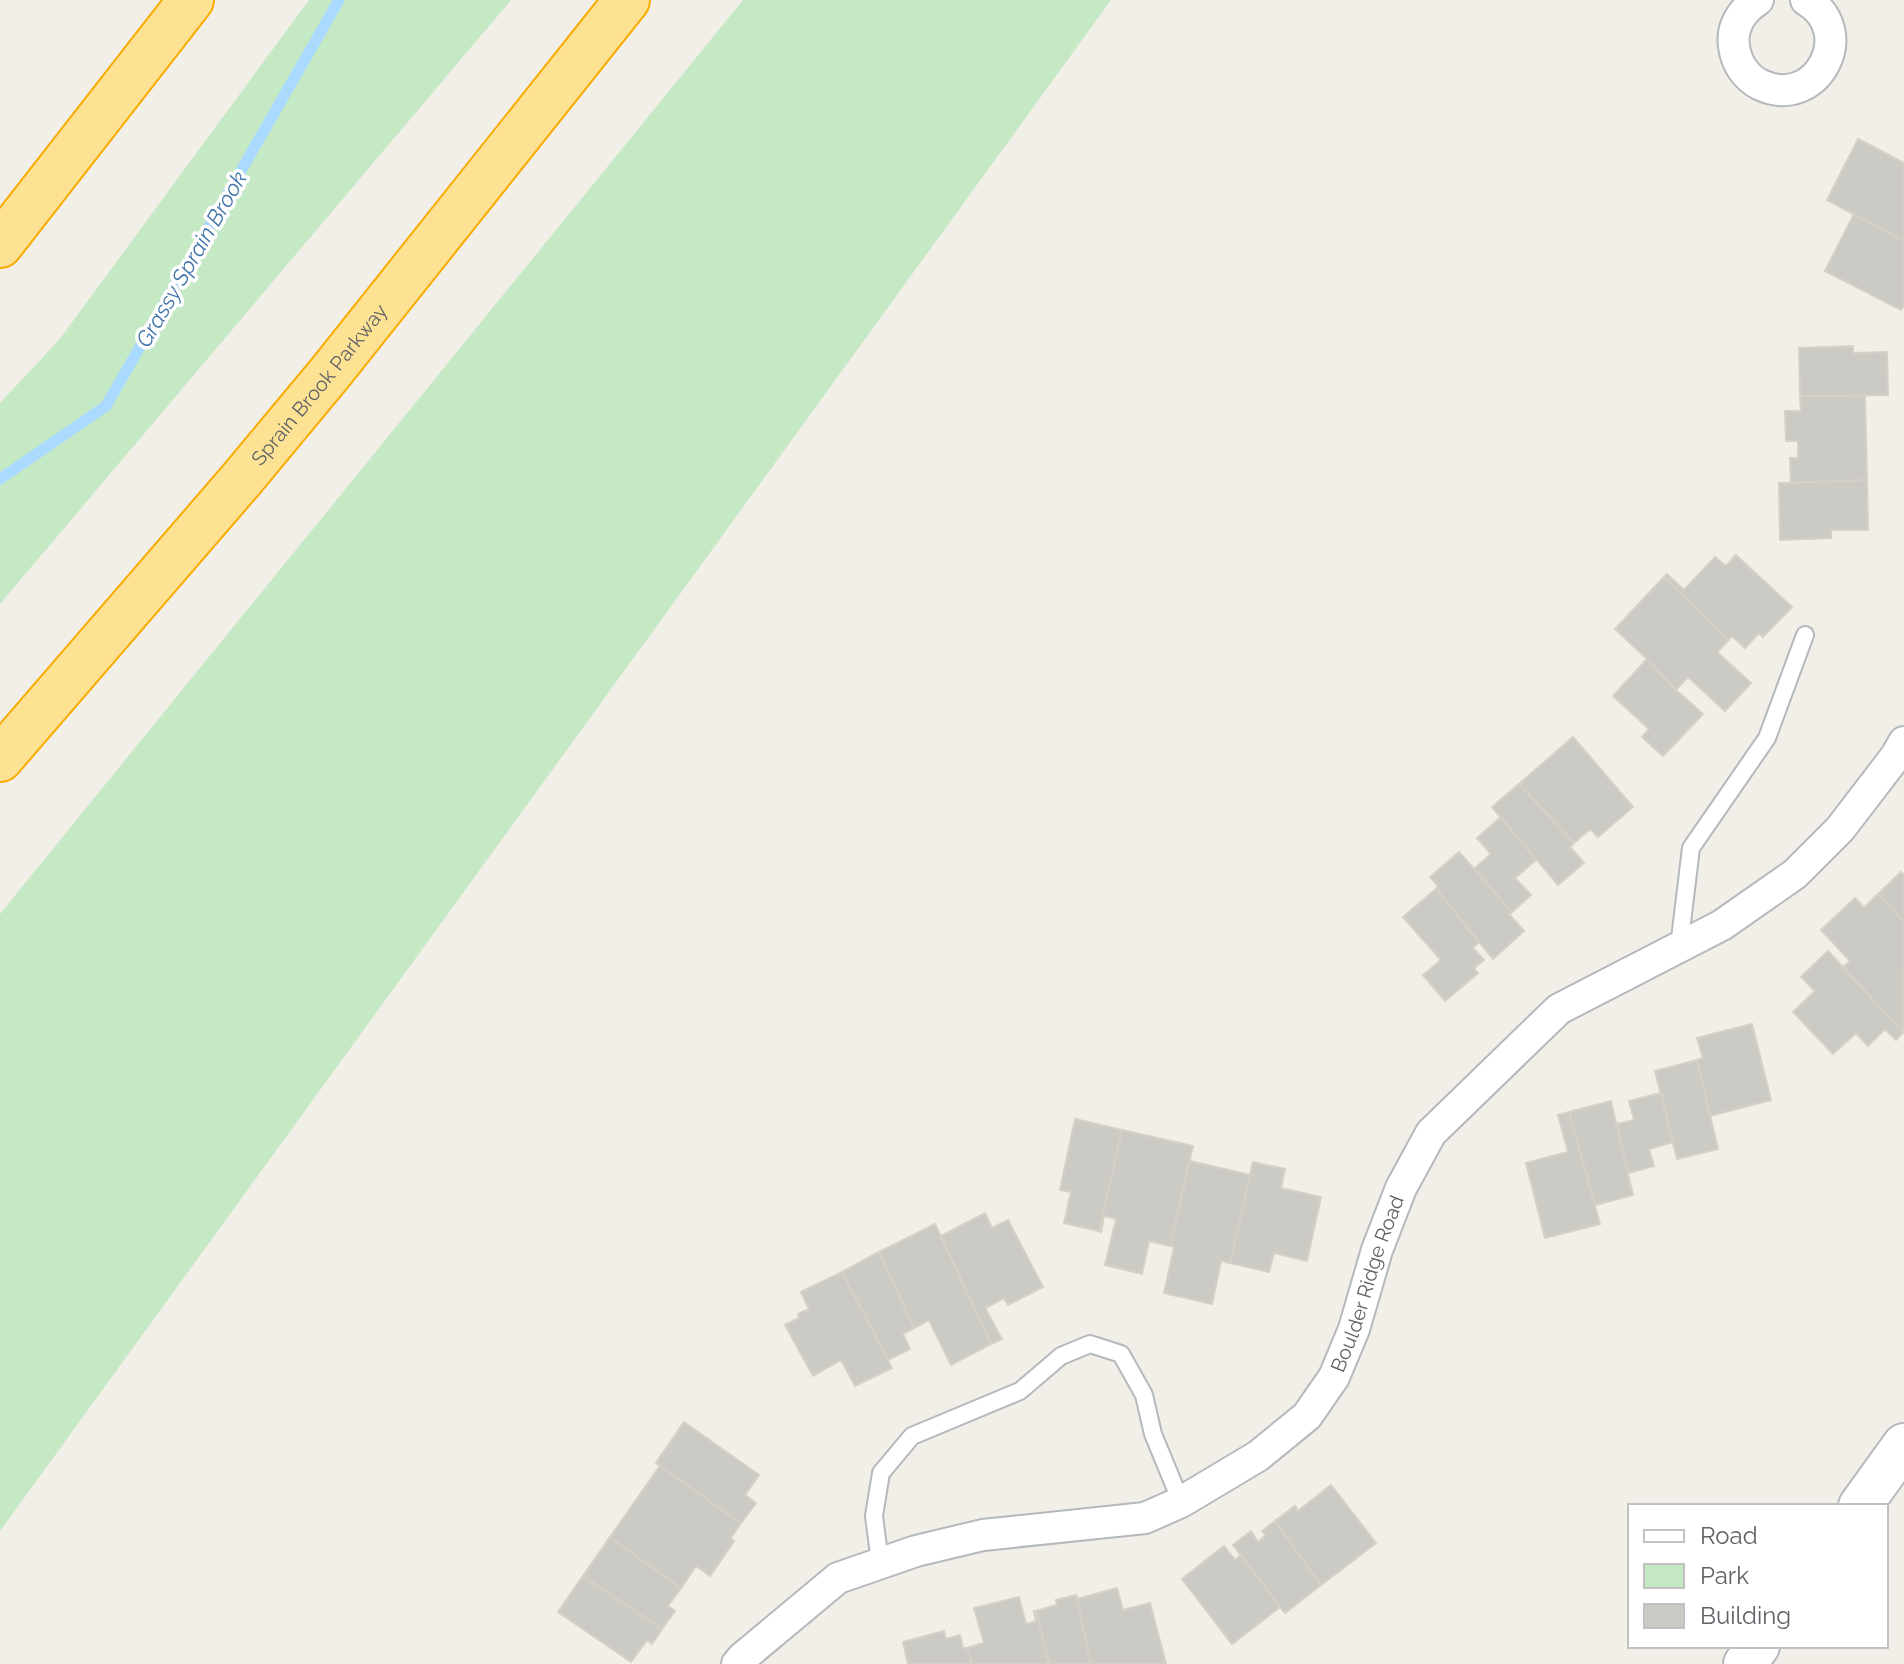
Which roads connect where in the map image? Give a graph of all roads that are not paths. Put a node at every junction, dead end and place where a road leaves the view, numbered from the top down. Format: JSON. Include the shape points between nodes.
{"nodes":[{"id":1,"x":191,"y":0,"type":"edge"},
{"id":2,"x":627,"y":0,"type":"edge"},
{"id":3,"x":1758,"y":0,"type":"edge"},
{"id":4,"x":1812,"y":1,"type":"edge"},
{"id":5,"x":0,"y":245,"type":"edge"},
{"id":6,"x":1805,"y":635,"type":"dead end"},
{"id":7,"x":1904,"y":742,"type":"edge"},
{"id":8,"x":0,"y":759,"type":"edge"},
{"id":9,"x":1679,"y":947,"type":"junction"},
{"id":10,"x":1904,"y":1445,"type":"edge"},
{"id":11,"x":1181,"y":1502,"type":"junction"},
{"id":12,"x":1861,"y":1504,"type":"edge"},
{"id":13,"x":880,"y":1563,"type":"junction"},
{"id":14,"x":737,"y":1664,"type":"edge"}],
"edges":[{"from":1,"to":5,"type":"highway"},
{"from":2,"to":8,"type":"highway","name":"Sprain Brook Parkway","via":[[320,385]]},
{"from":3,"to":4,"type":"street","via":[[1735,26],[1736,57],[1754,81],[1785,90],[1815,77],[1830,48],[1830,31]]},
{"from":6,"to":9,"type":"lane","via":[[1767,738],[1691,848]]},
{"from":7,"to":9,"type":"street","name":"Boulder Ridge Road","via":[[1840,829],[1795,874],[1722,925]]},
{"from":9,"to":11,"type":"street","name":"Boulder Ridge Road","via":[[1559,1009],[1431,1133],[1386,1225],[1334,1377],[1307,1416],[1258,1456]]},
{"from":10,"to":12,"type":"street"},
{"from":11,"to":13,"type":"street","name":"Boulder Ridge Road","via":[[1145,1518],[983,1535]]},
{"from":11,"to":13,"type":"lane","via":[[1134,1375],[1121,1354],[1090,1344],[1061,1356],[1020,1391],[912,1436],[881,1473],[874,1516]]},
{"from":13,"to":14,"type":"street","name":"Boulder Ridge Road","via":[[838,1578]]}]}
